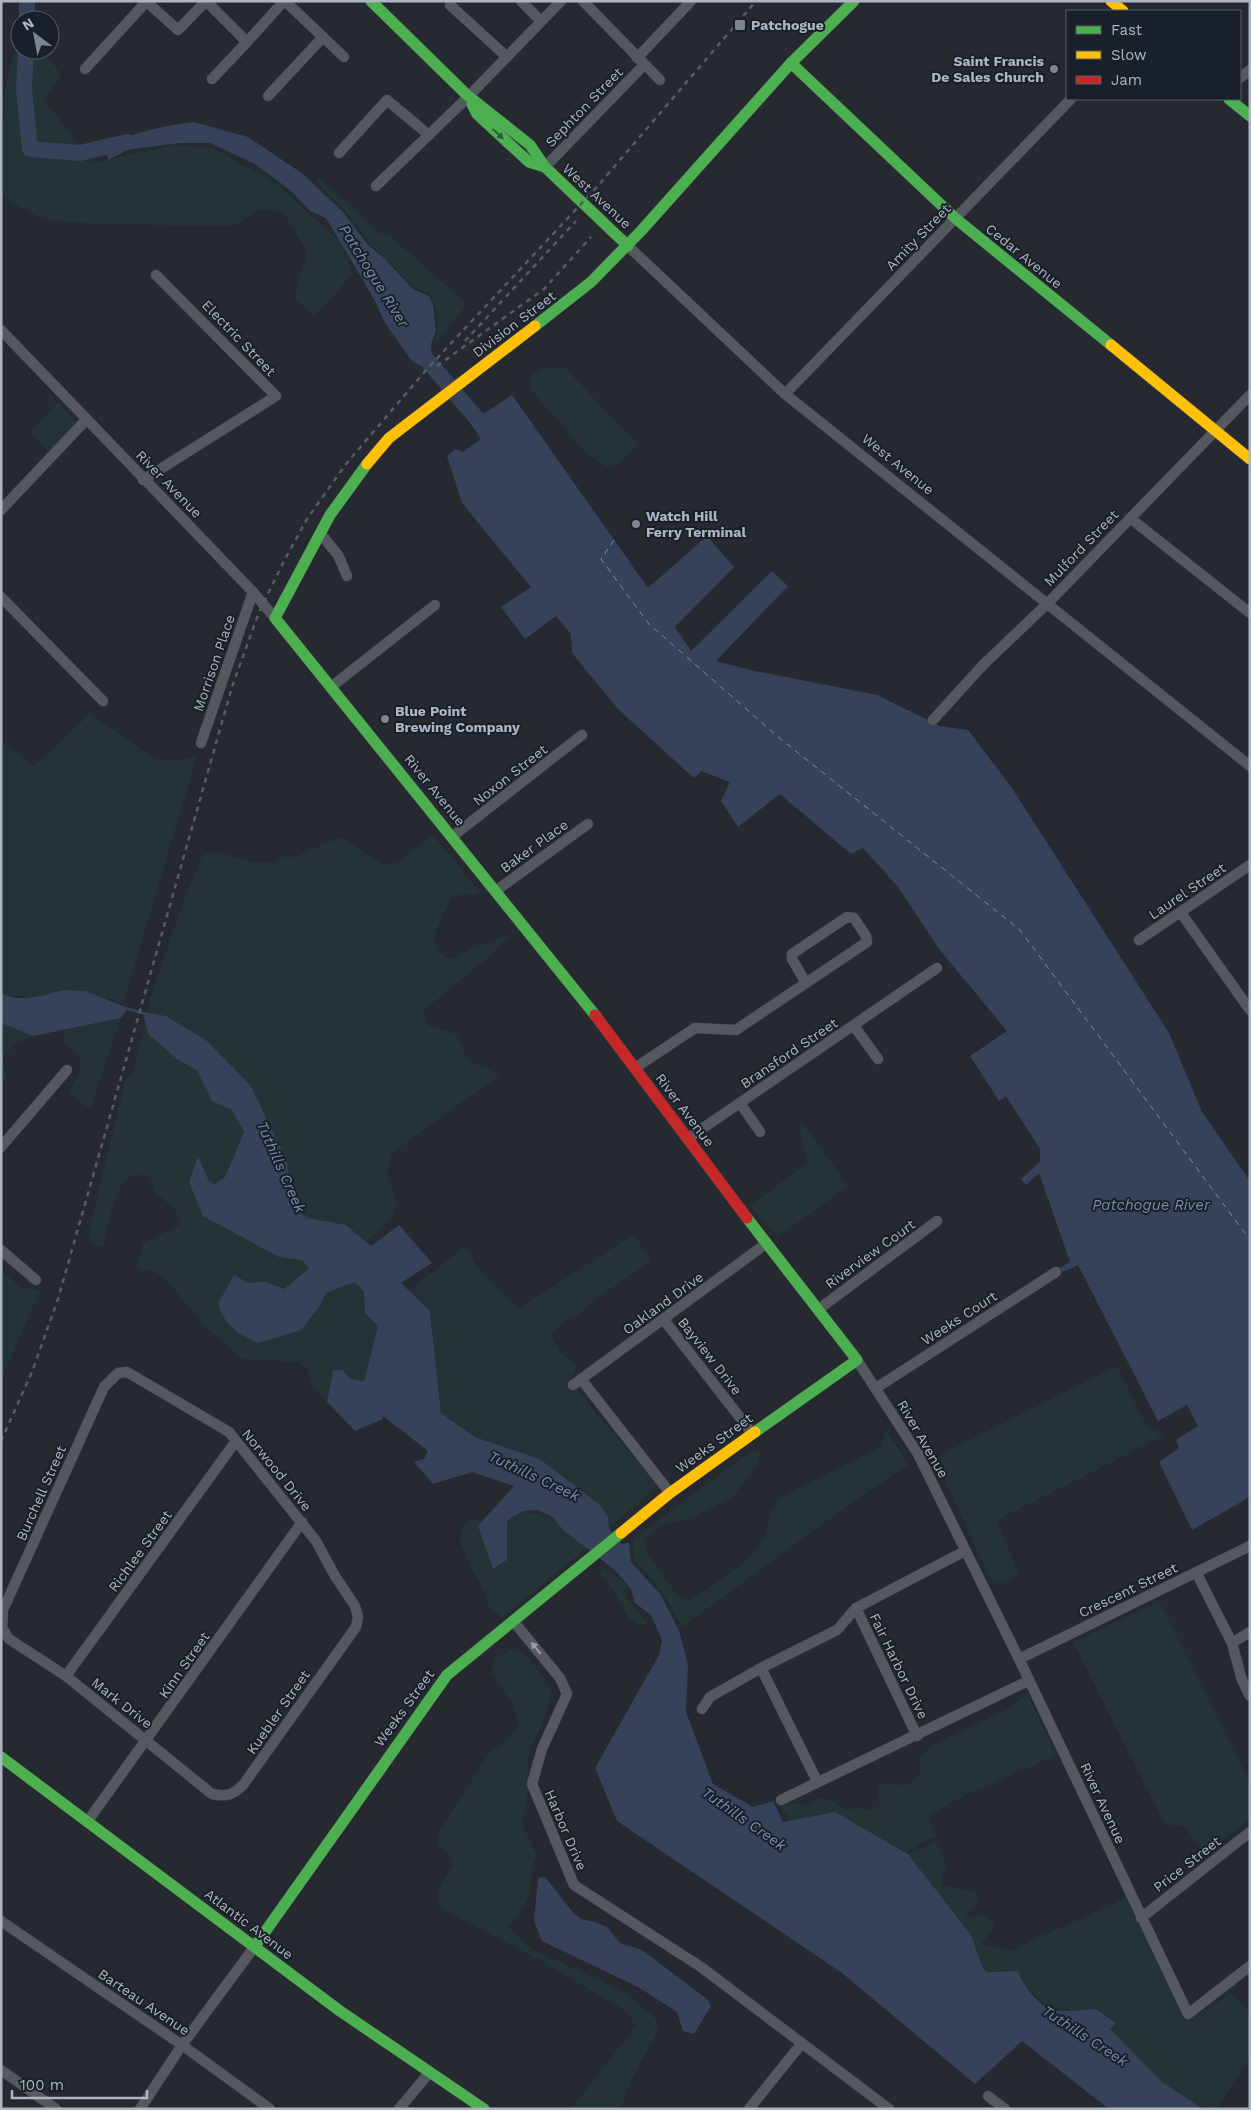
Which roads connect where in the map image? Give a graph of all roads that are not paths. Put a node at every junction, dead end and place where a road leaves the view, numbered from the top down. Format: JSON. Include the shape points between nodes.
{"nodes":[{"id":1,"x":147,"y":1,"type":"edge"},
{"id":2,"x":284,"y":1,"type":"edge"},
{"id":3,"x":371,"y":1,"type":"edge"},
{"id":4,"x":521,"y":1,"type":"edge"},
{"id":5,"x":561,"y":1,"type":"edge"},
{"id":6,"x":583,"y":1,"type":"edge"},
{"id":7,"x":691,"y":1,"type":"edge"},
{"id":8,"x":854,"y":1,"type":"edge"},
{"id":9,"x":1111,"y":1,"type":"edge"},
{"id":10,"x":450,"y":4,"type":"dead end"},
{"id":11,"x":1122,"y":10,"type":"edge"},
{"id":12,"x":541,"y":21,"type":"junction"},
{"id":13,"x":323,"y":37,"type":"junction"},
{"id":14,"x":247,"y":42,"type":"junction"},
{"id":15,"x":344,"y":57,"type":"dead end"},
{"id":16,"x":507,"y":57,"type":"junction"},
{"id":17,"x":640,"y":62,"type":"junction"},
{"id":18,"x":790,"y":64,"type":"junction"},
{"id":19,"x":85,"y":69,"type":"dead end"},
{"id":20,"x":212,"y":79,"type":"dead end"},
{"id":21,"x":660,"y":80,"type":"dead end"},
{"id":22,"x":268,"y":96,"type":"dead end"},
{"id":23,"x":468,"y":97,"type":"junction"},
{"id":24,"x":1070,"y":100,"type":"edge"},
{"id":25,"x":1230,"y":100,"type":"edge"},
{"id":26,"x":1250,"y":116,"type":"edge"},
{"id":27,"x":429,"y":136,"type":"junction"},
{"id":28,"x":339,"y":153,"type":"dead end"},
{"id":29,"x":545,"y":167,"type":"junction"},
{"id":30,"x":376,"y":186,"type":"dead end"},
{"id":31,"x":955,"y":218,"type":"junction"},
{"id":32,"x":628,"y":246,"type":"junction"},
{"id":33,"x":156,"y":275,"type":"dead end"},
{"id":34,"x":1,"y":330,"type":"edge"},
{"id":35,"x":785,"y":394,"type":"junction"},
{"id":36,"x":1250,"y":395,"type":"edge"},
{"id":37,"x":86,"y":420,"type":"junction"},
{"id":38,"x":1215,"y":431,"type":"junction"},
{"id":39,"x":1250,"y":459,"type":"edge"},
{"id":40,"x":143,"y":480,"type":"junction"},
{"id":41,"x":1,"y":510,"type":"edge"},
{"id":42,"x":1130,"y":518,"type":"junction"},
{"id":43,"x":320,"y":533,"type":"junction"},
{"id":44,"x":347,"y":576,"type":"dead end"},
{"id":45,"x":253,"y":592,"type":"junction"},
{"id":46,"x":1,"y":597,"type":"edge"},
{"id":47,"x":1048,"y":603,"type":"junction"},
{"id":48,"x":435,"y":605,"type":"dead end"},
{"id":49,"x":1250,"y":613,"type":"edge"},
{"id":50,"x":275,"y":618,"type":"junction"},
{"id":51,"x":331,"y":687,"type":"junction"},
{"id":52,"x":103,"y":701,"type":"dead end"},
{"id":53,"x":933,"y":720,"type":"dead end"},
{"id":54,"x":582,"y":735,"type":"dead end"},
{"id":55,"x":201,"y":743,"type":"dead end"},
{"id":56,"x":1250,"y":766,"type":"edge"},
{"id":57,"x":588,"y":824,"type":"dead end"},
{"id":58,"x":453,"y":836,"type":"junction"},
{"id":59,"x":1250,"y":865,"type":"edge"},
{"id":60,"x":497,"y":890,"type":"junction"},
{"id":61,"x":1181,"y":914,"type":"junction"},
{"id":62,"x":1139,"y":940,"type":"dead end"},
{"id":63,"x":938,"y":968,"type":"dead end"},
{"id":64,"x":806,"y":983,"type":"junction"},
{"id":65,"x":1250,"y":1010,"type":"edge"},
{"id":66,"x":854,"y":1026,"type":"junction"},
{"id":67,"x":878,"y":1059,"type":"dead end"},
{"id":68,"x":635,"y":1068,"type":"junction"},
{"id":69,"x":67,"y":1070,"type":"dead end"},
{"id":70,"x":740,"y":1103,"type":"junction"},
{"id":71,"x":760,"y":1132,"type":"dead end"},
{"id":72,"x":687,"y":1139,"type":"junction"},
{"id":73,"x":1,"y":1147,"type":"edge"},
{"id":74,"x":937,"y":1221,"type":"dead end"},
{"id":75,"x":767,"y":1243,"type":"junction"},
{"id":76,"x":1,"y":1250,"type":"edge"},
{"id":77,"x":1056,"y":1272,"type":"dead end"},
{"id":78,"x":36,"y":1280,"type":"dead end"},
{"id":79,"x":819,"y":1308,"type":"junction"},
{"id":80,"x":664,"y":1320,"type":"junction"},
{"id":81,"x":857,"y":1360,"type":"junction"},
{"id":82,"x":104,"y":1387,"type":"joint"},
{"id":83,"x":876,"y":1388,"type":"junction"},
{"id":84,"x":752,"y":1434,"type":"junction"},
{"id":85,"x":236,"y":1441,"type":"junction"},
{"id":86,"x":670,"y":1493,"type":"junction"},
{"id":87,"x":302,"y":1522,"type":"junction"},
{"id":88,"x":1250,"y":1546,"type":"edge"},
{"id":89,"x":964,"y":1551,"type":"junction"},
{"id":90,"x":1196,"y":1572,"type":"junction"},
{"id":91,"x":856,"y":1608,"type":"junction"},
{"id":92,"x":514,"y":1622,"type":"junction"},
{"id":93,"x":356,"y":1627,"type":"joint"},
{"id":94,"x":1250,"y":1632,"type":"edge"},
{"id":95,"x":9,"y":1639,"type":"joint"},
{"id":96,"x":1232,"y":1643,"type":"junction"},
{"id":97,"x":1019,"y":1659,"type":"junction"},
{"id":98,"x":761,"y":1668,"type":"junction"},
{"id":99,"x":66,"y":1676,"type":"junction"},
{"id":100,"x":1028,"y":1681,"type":"junction"},
{"id":101,"x":1250,"y":1696,"type":"edge"},
{"id":102,"x":702,"y":1709,"type":"dead end"},
{"id":103,"x":918,"y":1736,"type":"junction"},
{"id":104,"x":147,"y":1740,"type":"junction"},
{"id":105,"x":1,"y":1757,"type":"edge"},
{"id":106,"x":817,"y":1782,"type":"junction"},
{"id":107,"x":212,"y":1794,"type":"joint"},
{"id":108,"x":781,"y":1800,"type":"dead end"},
{"id":109,"x":87,"y":1822,"type":"junction"},
{"id":110,"x":1250,"y":1832,"type":"edge"},
{"id":111,"x":1141,"y":1918,"type":"junction"},
{"id":112,"x":1,"y":1921,"type":"edge"},
{"id":113,"x":255,"y":1946,"type":"junction"},
{"id":114,"x":1250,"y":1966,"type":"edge"},
{"id":115,"x":802,"y":2043,"type":"junction"},
{"id":116,"x":182,"y":2045,"type":"junction"},
{"id":117,"x":1,"y":2070,"type":"edge"},
{"id":118,"x":429,"y":2073,"type":"junction"},
{"id":119,"x":988,"y":2096,"type":"dead end"},
{"id":120,"x":56,"y":2109,"type":"edge"},
{"id":121,"x":140,"y":2109,"type":"edge"},
{"id":122,"x":270,"y":2109,"type":"edge"},
{"id":123,"x":399,"y":2109,"type":"edge"},
{"id":124,"x":484,"y":2109,"type":"edge"},
{"id":125,"x":748,"y":2109,"type":"edge"},
{"id":126,"x":889,"y":2109,"type":"edge"},
{"id":127,"x":1005,"y":2109,"type":"edge"}],
"edges":[{"from":1,"to":14,"type":"street","via":[[178,30],[206,1]]},
{"from":1,"to":19,"type":"street"},
{"from":2,"to":13,"type":"street"},
{"from":2,"to":14,"type":"street"},
{"from":3,"to":23,"type":"main road","name":"West Avenue"},
{"from":4,"to":12,"type":"street"},
{"from":5,"to":12,"type":"street"},
{"from":6,"to":17,"type":"street"},
{"from":7,"to":17,"type":"street","name":"Sephton Street"},
{"from":8,"to":18,"type":"main road","name":"Division Street"},
{"from":9,"to":11,"type":"main road"},
{"from":10,"to":16,"type":"street"},
{"from":12,"to":16,"type":"street"},
{"from":13,"to":15,"type":"street"},
{"from":13,"to":22,"type":"street"},
{"from":14,"to":20,"type":"street"},
{"from":16,"to":23,"type":"street"},
{"from":17,"to":21,"type":"street"},
{"from":17,"to":29,"type":"street","name":"Sephton Street"},
{"from":18,"to":31,"type":"main road","name":"Cedar Avenue"},
{"from":18,"to":32,"type":"main road","name":"Division Street"},
{"from":23,"to":27,"type":"street"},
{"from":23,"to":29,"type":"main road","name":"West Avenue","via":[[514,130],[538,152]]},
{"from":24,"to":31,"type":"street","name":"Amity Street"},
{"from":25,"to":26,"type":"main road"},
{"from":27,"to":28,"type":"street","via":[[388,100]]},
{"from":27,"to":30,"type":"street"},
{"from":29,"to":32,"type":"main road","name":"West Avenue"},
{"from":31,"to":35,"type":"street","name":"Amity Street"},
{"from":31,"to":38,"type":"main road","name":"Cedar Avenue"},
{"from":32,"to":35,"type":"street","name":"West Avenue"},
{"from":32,"to":43,"type":"main road","name":"Division Street","via":[[564,305],[389,438],[354,479]]},
{"from":33,"to":40,"type":"street","name":"Electric Street","via":[[276,396]]},
{"from":34,"to":37,"type":"street","name":"River Avenue"},
{"from":35,"to":47,"type":"street","name":"West Avenue"},
{"from":36,"to":38,"type":"street","name":"Mulford Street"},
{"from":37,"to":40,"type":"street","name":"River Avenue"},
{"from":37,"to":41,"type":"street"},
{"from":38,"to":39,"type":"main road","name":"Cedar Avenue"},
{"from":38,"to":42,"type":"street","name":"Mulford Street"},
{"from":40,"to":45,"type":"street","name":"River Avenue"},
{"from":42,"to":47,"type":"street","name":"Mulford Street"},
{"from":42,"to":49,"type":"street"},
{"from":43,"to":44,"type":"street","via":[[338,555]]},
{"from":43,"to":50,"type":"main road","name":"Division Street"},
{"from":45,"to":50,"type":"street","name":"River Avenue"},
{"from":45,"to":55,"type":"street","name":"Morrison Place"},
{"from":46,"to":52,"type":"street"},
{"from":47,"to":53,"type":"street","name":"Mulford Street"},
{"from":47,"to":56,"type":"street","name":"West Avenue"},
{"from":48,"to":51,"type":"street"},
{"from":50,"to":51,"type":"main road","name":"River Avenue"},
{"from":51,"to":58,"type":"main road","name":"River Avenue"},
{"from":54,"to":58,"type":"street","name":"Noxon Street"},
{"from":57,"to":60,"type":"street","name":"Baker Place"},
{"from":58,"to":60,"type":"main road","name":"River Avenue"},
{"from":59,"to":61,"type":"street","name":"Laurel Street"},
{"from":60,"to":68,"type":"main road","name":"River Avenue"},
{"from":61,"to":62,"type":"street","name":"Laurel Street"},
{"from":61,"to":65,"type":"street"},
{"from":63,"to":66,"type":"street","name":"Bransford Street"},
{"from":64,"to":64,"type":"street","via":[[867,942],[854,918],[847,917],[792,954]]},
{"from":64,"to":68,"type":"street","via":[[736,1030],[695,1028]]},
{"from":66,"to":67,"type":"street"},
{"from":66,"to":70,"type":"street","name":"Bransford Street"},
{"from":68,"to":72,"type":"main road","name":"River Avenue"},
{"from":69,"to":73,"type":"street"},
{"from":70,"to":71,"type":"street"},
{"from":70,"to":72,"type":"street","name":"Bransford Street"},
{"from":72,"to":75,"type":"main road","name":"River Avenue"},
{"from":74,"to":79,"type":"street","name":"Riverview Court"},
{"from":75,"to":79,"type":"main road","name":"River Avenue"},
{"from":75,"to":80,"type":"street","name":"Oakland Drive"},
{"from":76,"to":78,"type":"street"},
{"from":77,"to":83,"type":"street","name":"Weeks Court"},
{"from":79,"to":81,"type":"main road","name":"River Avenue"},
{"from":80,"to":84,"type":"street","name":"Bayview Drive"},
{"from":80,"to":86,"type":"street","name":"Oakland Drive","via":[[577,1382]]},
{"from":81,"to":83,"type":"street","name":"River Avenue"},
{"from":81,"to":84,"type":"main road","name":"Weeks Street"},
{"from":82,"to":85,"type":"street","name":"Norwood Drive","via":[[118,1372],[127,1372],[220,1426]]},
{"from":82,"to":95,"type":"street","name":"Burchell Street","via":[[3,1610],[2,1628]]},
{"from":83,"to":89,"type":"street","name":"River Avenue","via":[[918,1454]]},
{"from":84,"to":86,"type":"main road","name":"Weeks Street"},
{"from":85,"to":87,"type":"street","name":"Norwood Drive"},
{"from":85,"to":99,"type":"street","name":"Richlee Street"},
{"from":86,"to":92,"type":"main road","name":"Weeks Street"},
{"from":87,"to":93,"type":"street","name":"Norwood Drive","via":[[355,1606]]},
{"from":87,"to":104,"type":"street","name":"Kinn Street"},
{"from":88,"to":90,"type":"street","name":"Crescent Street"},
{"from":89,"to":91,"type":"street","name":"Fair Harbor Drive"},
{"from":89,"to":97,"type":"street","name":"River Avenue"},
{"from":90,"to":96,"type":"street"},
{"from":90,"to":97,"type":"street","name":"Crescent Street"},
{"from":91,"to":98,"type":"street","name":"Fair Harbor Drive","via":[[837,1630]]},
{"from":91,"to":103,"type":"street","name":"Fair Harbor Drive"},
{"from":92,"to":113,"type":"main road","name":"Weeks Street","via":[[447,1675]]},
{"from":115,"to":92,"type":"street","name":"Harbor Drive","one_way":true,"via":[[701,1967],[574,1885],[532,1784],[542,1749],[567,1694],[557,1674]]},
{"from":93,"to":107,"type":"street","name":"Kuebler Street","via":[[243,1784],[235,1793]]},
{"from":94,"to":96,"type":"street"},
{"from":95,"to":99,"type":"street","name":"Mark Drive"},
{"from":96,"to":101,"type":"street"},
{"from":97,"to":100,"type":"street","name":"River Avenue"},
{"from":98,"to":102,"type":"street","name":"Fair Harbor Drive","via":[[710,1696]]},
{"from":98,"to":106,"type":"street"},
{"from":99,"to":104,"type":"street","name":"Mark Drive"},
{"from":100,"to":103,"type":"street","name":"Fair Harbor Drive"},
{"from":100,"to":111,"type":"street","name":"River Avenue"},
{"from":103,"to":106,"type":"street","name":"Fair Harbor Drive"},
{"from":104,"to":107,"type":"street","name":"Mark Drive"},
{"from":104,"to":109,"type":"street","name":"Kinn Street"},
{"from":105,"to":109,"type":"main road","name":"Atlantic Avenue"},
{"from":106,"to":108,"type":"street","name":"Fair Harbor Drive"},
{"from":109,"to":113,"type":"main road","name":"Atlantic Avenue"},
{"from":110,"to":111,"type":"street","name":"Price Street"},
{"from":111,"to":114,"type":"street","name":"River Avenue","via":[[1188,2014]]},
{"from":112,"to":116,"type":"street","name":"Barteau Avenue"},
{"from":113,"to":116,"type":"street","name":"Weeks Street"},
{"from":113,"to":118,"type":"main road","name":"Atlantic Avenue"},
{"from":115,"to":125,"type":"street"},
{"from":115,"to":126,"type":"street","name":"Harbor Drive"},
{"from":116,"to":121,"type":"street","name":"Weeks Street"},
{"from":116,"to":122,"type":"street","name":"Barteau Avenue"},
{"from":117,"to":120,"type":"street"},
{"from":118,"to":123,"type":"street"},
{"from":118,"to":124,"type":"main road","name":"Atlantic Avenue"},
{"from":119,"to":127,"type":"street"}]}
